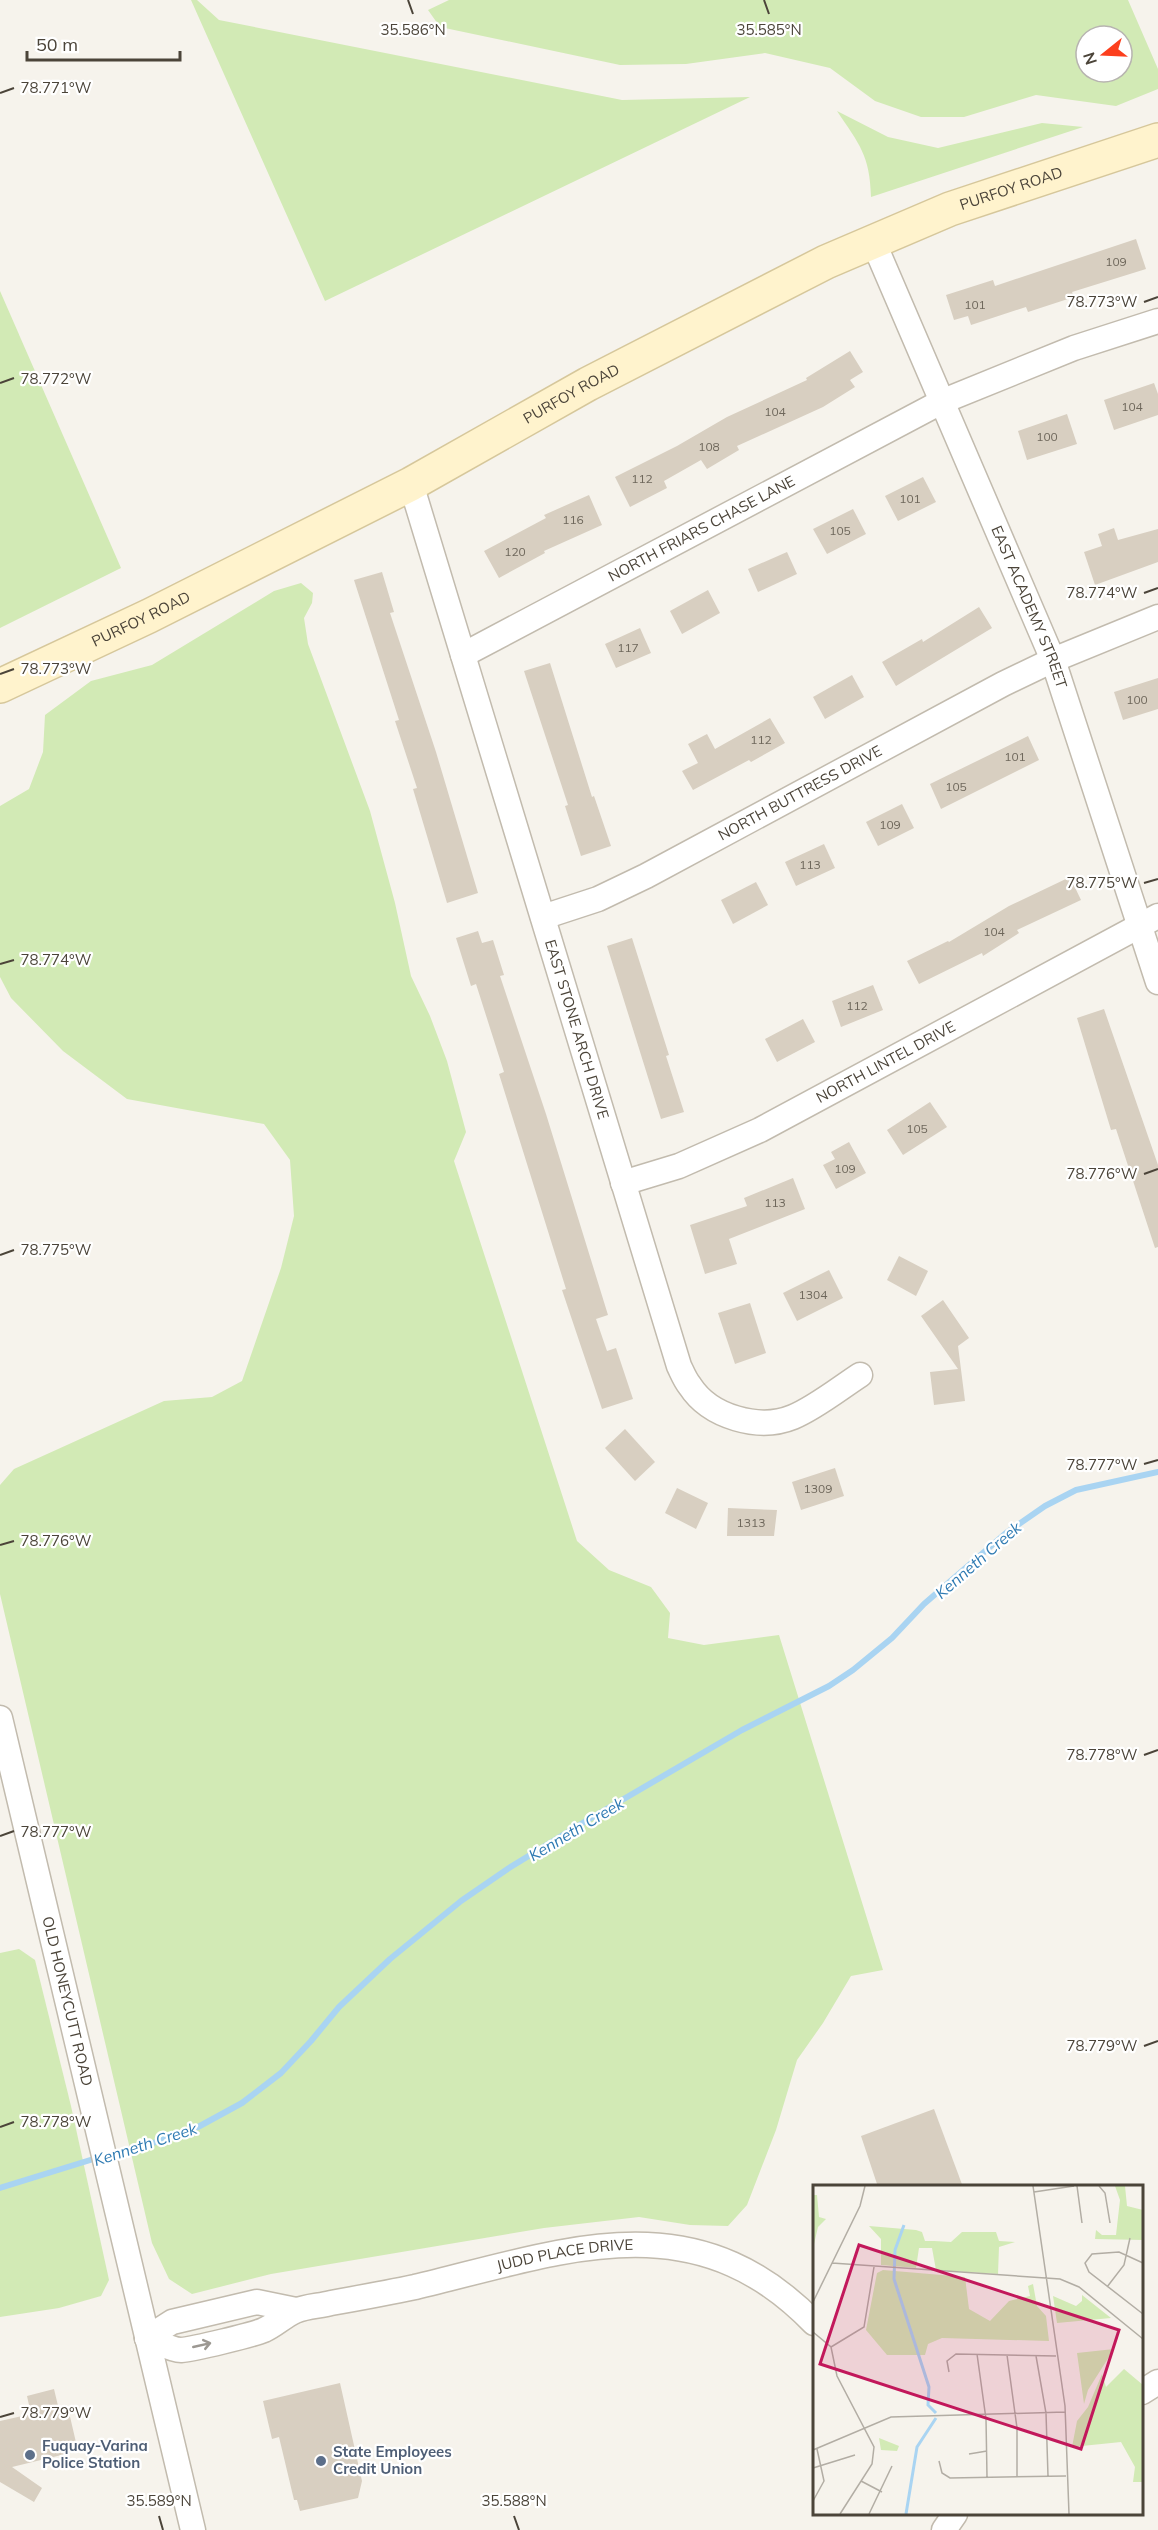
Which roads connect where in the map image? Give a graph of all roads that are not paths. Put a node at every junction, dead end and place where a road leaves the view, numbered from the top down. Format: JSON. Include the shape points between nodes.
{"nodes":[{"id":1,"x":1158,"y":140,"type":"edge"},
{"id":2,"x":873,"y":241,"type":"junction"},
{"id":3,"x":1158,"y":321,"type":"edge"},
{"id":4,"x":941,"y":402,"type":"junction"},
{"id":5,"x":411,"y":484,"type":"junction"},
{"id":6,"x":1158,"y":616,"type":"edge"},
{"id":7,"x":464,"y":655,"type":"junction"},
{"id":8,"x":1053,"y":660,"type":"junction"},
{"id":9,"x":0,"y":686,"type":"edge"},
{"id":10,"x":543,"y":917,"type":"junction"},
{"id":11,"x":1149,"y":921,"type":"edge"},
{"id":12,"x":1158,"y":982,"type":"edge"},
{"id":13,"x":623,"y":1183,"type":"junction"},
{"id":14,"x":860,"y":1375,"type":"dead end"},
{"id":15,"x":0,"y":1718,"type":"edge"},
{"id":16,"x":813,"y":2323,"type":"edge"},
{"id":17,"x":147,"y":2338,"type":"junction"},
{"id":18,"x":1158,"y":2382,"type":"edge"},
{"id":19,"x":1143,"y":2391,"type":"edge"},
{"id":20,"x":954,"y":2515,"type":"edge"},
{"id":21,"x":193,"y":2530,"type":"edge"},
{"id":22,"x":944,"y":2530,"type":"edge"}],
"edges":[{"from":1,"to":2,"type":"street","name":"PURFOY ROAD","via":[[950,209]]},
{"from":2,"to":4,"type":"street","name":"EAST ACADEMY STREET"},
{"from":2,"to":5,"type":"street","name":"PURFOY ROAD","via":[[588,384]]},
{"from":3,"to":4,"type":"street","name":"NORTH FRIARS CHASE LANE","via":[[1074,348]]},
{"from":4,"to":7,"type":"street","name":"NORTH FRIARS CHASE LANE"},
{"from":4,"to":8,"type":"street","name":"EAST ACADEMY STREET"},
{"from":5,"to":7,"type":"street","name":"EAST STONE ARCH DRIVE"},
{"from":5,"to":9,"type":"street","name":"PURFOY ROAD"},
{"from":6,"to":8,"type":"street","name":"NORTH BUTTRESS DRIVE"},
{"from":7,"to":10,"type":"street","name":"EAST STONE ARCH DRIVE"},
{"from":8,"to":10,"type":"street","name":"NORTH BUTTRESS DRIVE","via":[[646,876],[598,899]]},
{"from":8,"to":11,"type":"street","name":"EAST ACADEMY STREET"},
{"from":10,"to":13,"type":"street","name":"EAST STONE ARCH DRIVE"},
{"from":11,"to":12,"type":"street","name":"EAST ACADEMY STREET"},
{"from":11,"to":13,"type":"street","name":"NORTH LINTEL DRIVE","via":[[760,1130],[679,1166]]},
{"from":13,"to":14,"type":"street","name":"EAST STONE ARCH DRIVE","via":[[679,1366],[690,1388],[706,1402],[726,1416],[747,1421],[779,1421],[795,1417]]},
{"from":15,"to":17,"type":"street","name":"OLD HONEYCUTT ROAD"},
{"from":16,"to":17,"type":"street","name":"JUDD PLACE DRIVE","via":[[765,2282],[732,2264],[700,2252],[627,2243],[593,2246],[296,2310],[257,2302],[172,2322]]},
{"from":17,"to":21,"type":"street","name":"OLD HONEYCUTT ROAD"},
{"from":18,"to":19,"type":"street"},
{"from":20,"to":22,"type":"street"}]}
